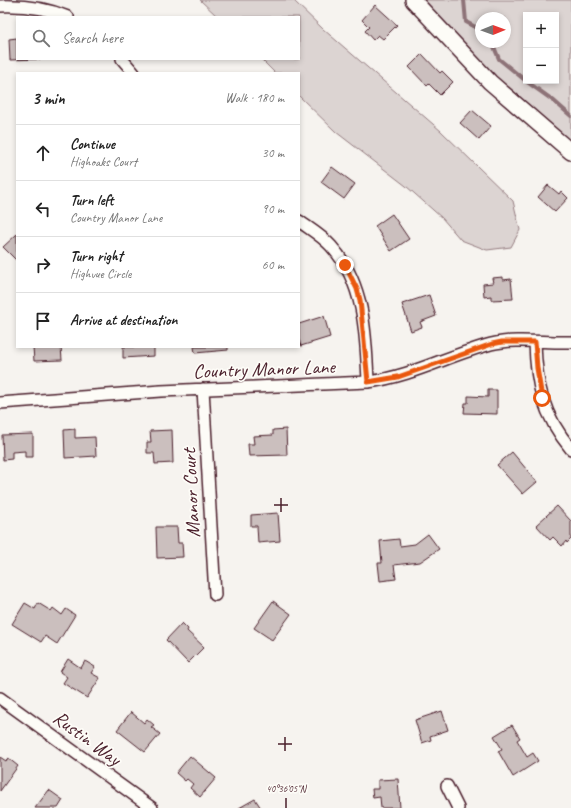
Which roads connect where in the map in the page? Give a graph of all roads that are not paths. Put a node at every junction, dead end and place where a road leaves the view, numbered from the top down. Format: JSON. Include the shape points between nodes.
{"nodes":[{"id":1,"x":413,"y":0,"type":"edge"},
{"id":2,"x":0,"y":6,"type":"edge"},
{"id":3,"x":65,"y":16,"type":"edge"},
{"id":4,"x":123,"y":60,"type":"edge"},
{"id":5,"x":133,"y":72,"type":"edge"},
{"id":6,"x":571,"y":152,"type":"edge"},
{"id":7,"x":300,"y":222,"type":"edge"},
{"id":8,"x":535,"y":342,"type":"junction"},
{"id":9,"x":571,"y":342,"type":"edge"},
{"id":10,"x":368,"y":382,"type":"junction"},
{"id":11,"x":203,"y":389,"type":"junction"},
{"id":12,"x":0,"y":403,"type":"edge"},
{"id":13,"x":571,"y":449,"type":"edge"},
{"id":14,"x":215,"y":595,"type":"dead end"},
{"id":15,"x":0,"y":698,"type":"edge"},
{"id":16,"x":447,"y":786,"type":"dead end"},
{"id":17,"x":152,"y":808,"type":"edge"},
{"id":18,"x":458,"y":808,"type":"edge"}],
"edges":[{"from":1,"to":6,"type":"street","via":[[490,82]]},
{"from":2,"to":3,"type":"street","via":[[40,8]]},
{"from":4,"to":5,"type":"street"},
{"from":7,"to":10,"type":"street","via":[[335,250],[357,289],[362,307]]},
{"from":8,"to":9,"type":"street","name":"Country Manor Lane"},
{"from":8,"to":10,"type":"street","name":"Country Manor Lane","via":[[492,344],[398,377]]},
{"from":8,"to":13,"type":"street","via":[[542,398],[556,429]]},
{"from":10,"to":11,"type":"street","name":"Country Manor Lane"},
{"from":11,"to":12,"type":"street","name":"Country Manor Lane"},
{"from":11,"to":14,"type":"street","name":"Manor Court"},
{"from":15,"to":17,"type":"street","name":"Rustin Way"},
{"from":16,"to":18,"type":"street"}]}
